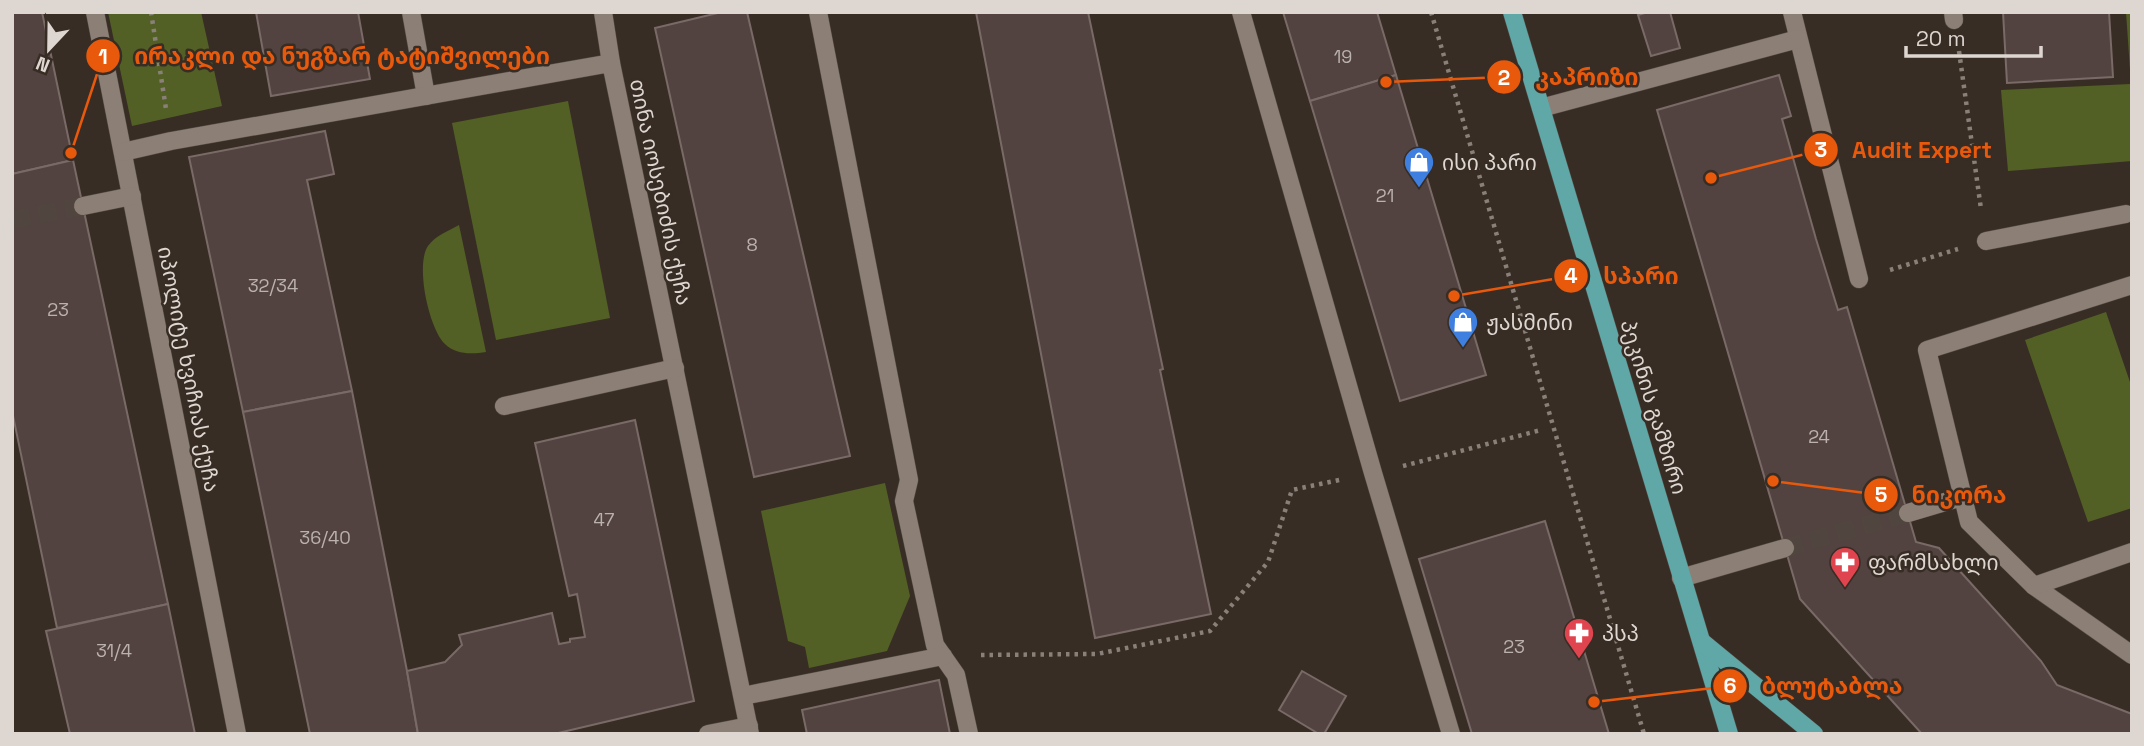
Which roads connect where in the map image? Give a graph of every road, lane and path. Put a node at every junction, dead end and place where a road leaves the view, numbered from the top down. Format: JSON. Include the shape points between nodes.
{"nodes":[{"id":1,"x":95,"y":12,"type":"edge"},
{"id":2,"x":151,"y":12,"type":"edge"},
{"id":3,"x":411,"y":12,"type":"edge"},
{"id":4,"x":603,"y":12,"type":"edge"},
{"id":5,"x":818,"y":12,"type":"edge"},
{"id":6,"x":1241,"y":12,"type":"edge"},
{"id":7,"x":1431,"y":12,"type":"edge"},
{"id":8,"x":1512,"y":12,"type":"edge"},
{"id":9,"x":1792,"y":12,"type":"edge"},
{"id":10,"x":1954,"y":16,"type":"edge"},
{"id":11,"x":1798,"y":39,"type":"junction"},
{"id":12,"x":611,"y":63,"type":"junction"},
{"id":13,"x":426,"y":96,"type":"junction"},
{"id":14,"x":1541,"y":108,"type":"junction"},
{"id":15,"x":171,"y":141,"type":"junction"},
{"id":16,"x":123,"y":152,"type":"junction"},
{"id":17,"x":132,"y":196,"type":"junction"},
{"id":18,"x":83,"y":206,"type":"tunnel mouth"},
{"id":19,"x":2129,"y":213,"type":"edge"},
{"id":20,"x":2132,"y":232,"type":"edge"},
{"id":21,"x":1986,"y":241,"type":"junction"},
{"id":22,"x":1859,"y":279,"type":"joint"},
{"id":23,"x":2132,"y":285,"type":"edge"},
{"id":24,"x":675,"y":368,"type":"junction"},
{"id":25,"x":505,"y":406,"type":"dead end"},
{"id":26,"x":1541,"y":430,"type":"dead end"},
{"id":27,"x":1373,"y":474,"type":"junction"},
{"id":28,"x":1962,"y":497,"type":"junction"},
{"id":29,"x":1908,"y":513,"type":"tunnel mouth"},
{"id":30,"x":1785,"y":548,"type":"tunnel mouth"},
{"id":31,"x":2132,"y":552,"type":"edge"},
{"id":32,"x":1681,"y":578,"type":"junction"},
{"id":33,"x":2034,"y":586,"type":"junction"},
{"id":34,"x":1702,"y":642,"type":"junction"},
{"id":35,"x":2132,"y":654,"type":"edge"},
{"id":36,"x":943,"y":656,"type":"junction"},
{"id":37,"x":743,"y":696,"type":"junction"},
{"id":38,"x":749,"y":730,"type":"edge"},
{"id":39,"x":237,"y":734,"type":"edge"},
{"id":40,"x":708,"y":734,"type":"edge"},
{"id":41,"x":969,"y":734,"type":"edge"},
{"id":42,"x":1451,"y":734,"type":"edge"},
{"id":43,"x":1644,"y":734,"type":"edge"},
{"id":44,"x":1729,"y":734,"type":"edge"},
{"id":45,"x":1814,"y":734,"type":"edge"}],
"edges":[{"from":1,"to":16,"type":"street","name":"იპოლიტე ხვიჩიას ქუჩა"},
{"from":2,"to":15,"type":"path"},
{"from":3,"to":13,"type":"street"},
{"from":4,"to":12,"type":"street"},
{"from":5,"to":36,"type":"street","via":[[909,480],[904,501],[935,645]]},
{"from":6,"to":27,"type":"street"},
{"from":7,"to":43,"type":"path"},
{"from":8,"to":14,"type":"main road","name":"პეკინის გამზირი"},
{"from":9,"to":11,"type":"street"},
{"from":10,"to":21,"type":"path"},
{"from":11,"to":14,"type":"street"},
{"from":11,"to":22,"type":"street"},
{"from":12,"to":13,"type":"street","name":"თინა იოსებიძის ქუჩა"},
{"from":12,"to":24,"type":"street","name":"თინა იოსებიძის ქუჩა"},
{"from":13,"to":15,"type":"street","name":"თინა იოსებიძის ქუჩა"},
{"from":14,"to":32,"type":"main road","name":"პეკინის გამზირი"},
{"from":15,"to":16,"type":"street","name":"თინა იოსებიძის ქუჩა"},
{"from":16,"to":17,"type":"street","name":"იპოლიტე ხვიჩიას ქუჩა"},
{"from":17,"to":18,"type":"street"},
{"from":17,"to":39,"type":"street","name":"იპოლიტე ხვიჩიას ქუჩა"},
{"from":19,"to":20,"type":"street"},
{"from":19,"to":21,"type":"street"},
{"from":21,"to":22,"type":"path"},
{"from":23,"to":28,"type":"street","via":[[1927,350]]},
{"from":24,"to":25,"type":"street"},
{"from":24,"to":37,"type":"street","name":"თინა იოსებიძის ქუჩა"},
{"from":26,"to":27,"type":"path"},
{"from":27,"to":36,"type":"path","via":[[1292,490],[1268,562],[1210,631],[1097,654]]},
{"from":27,"to":42,"type":"street"},
{"from":28,"to":29,"type":"street"},
{"from":28,"to":33,"type":"street","via":[[1969,522]]},
{"from":30,"to":32,"type":"street"},
{"from":31,"to":33,"type":"street"},
{"from":32,"to":34,"type":"main road","name":"პეკინის გამზირი"},
{"from":33,"to":35,"type":"street"},
{"from":34,"to":44,"type":"main road","name":"პეკინის გამზირი"},
{"from":34,"to":45,"type":"main road"},
{"from":36,"to":37,"type":"street"},
{"from":36,"to":41,"type":"street","via":[[956,675]]},
{"from":37,"to":38,"type":"street","name":"თინა იოსებიძის ქუჩა"},
{"from":38,"to":40,"type":"street"}]}
